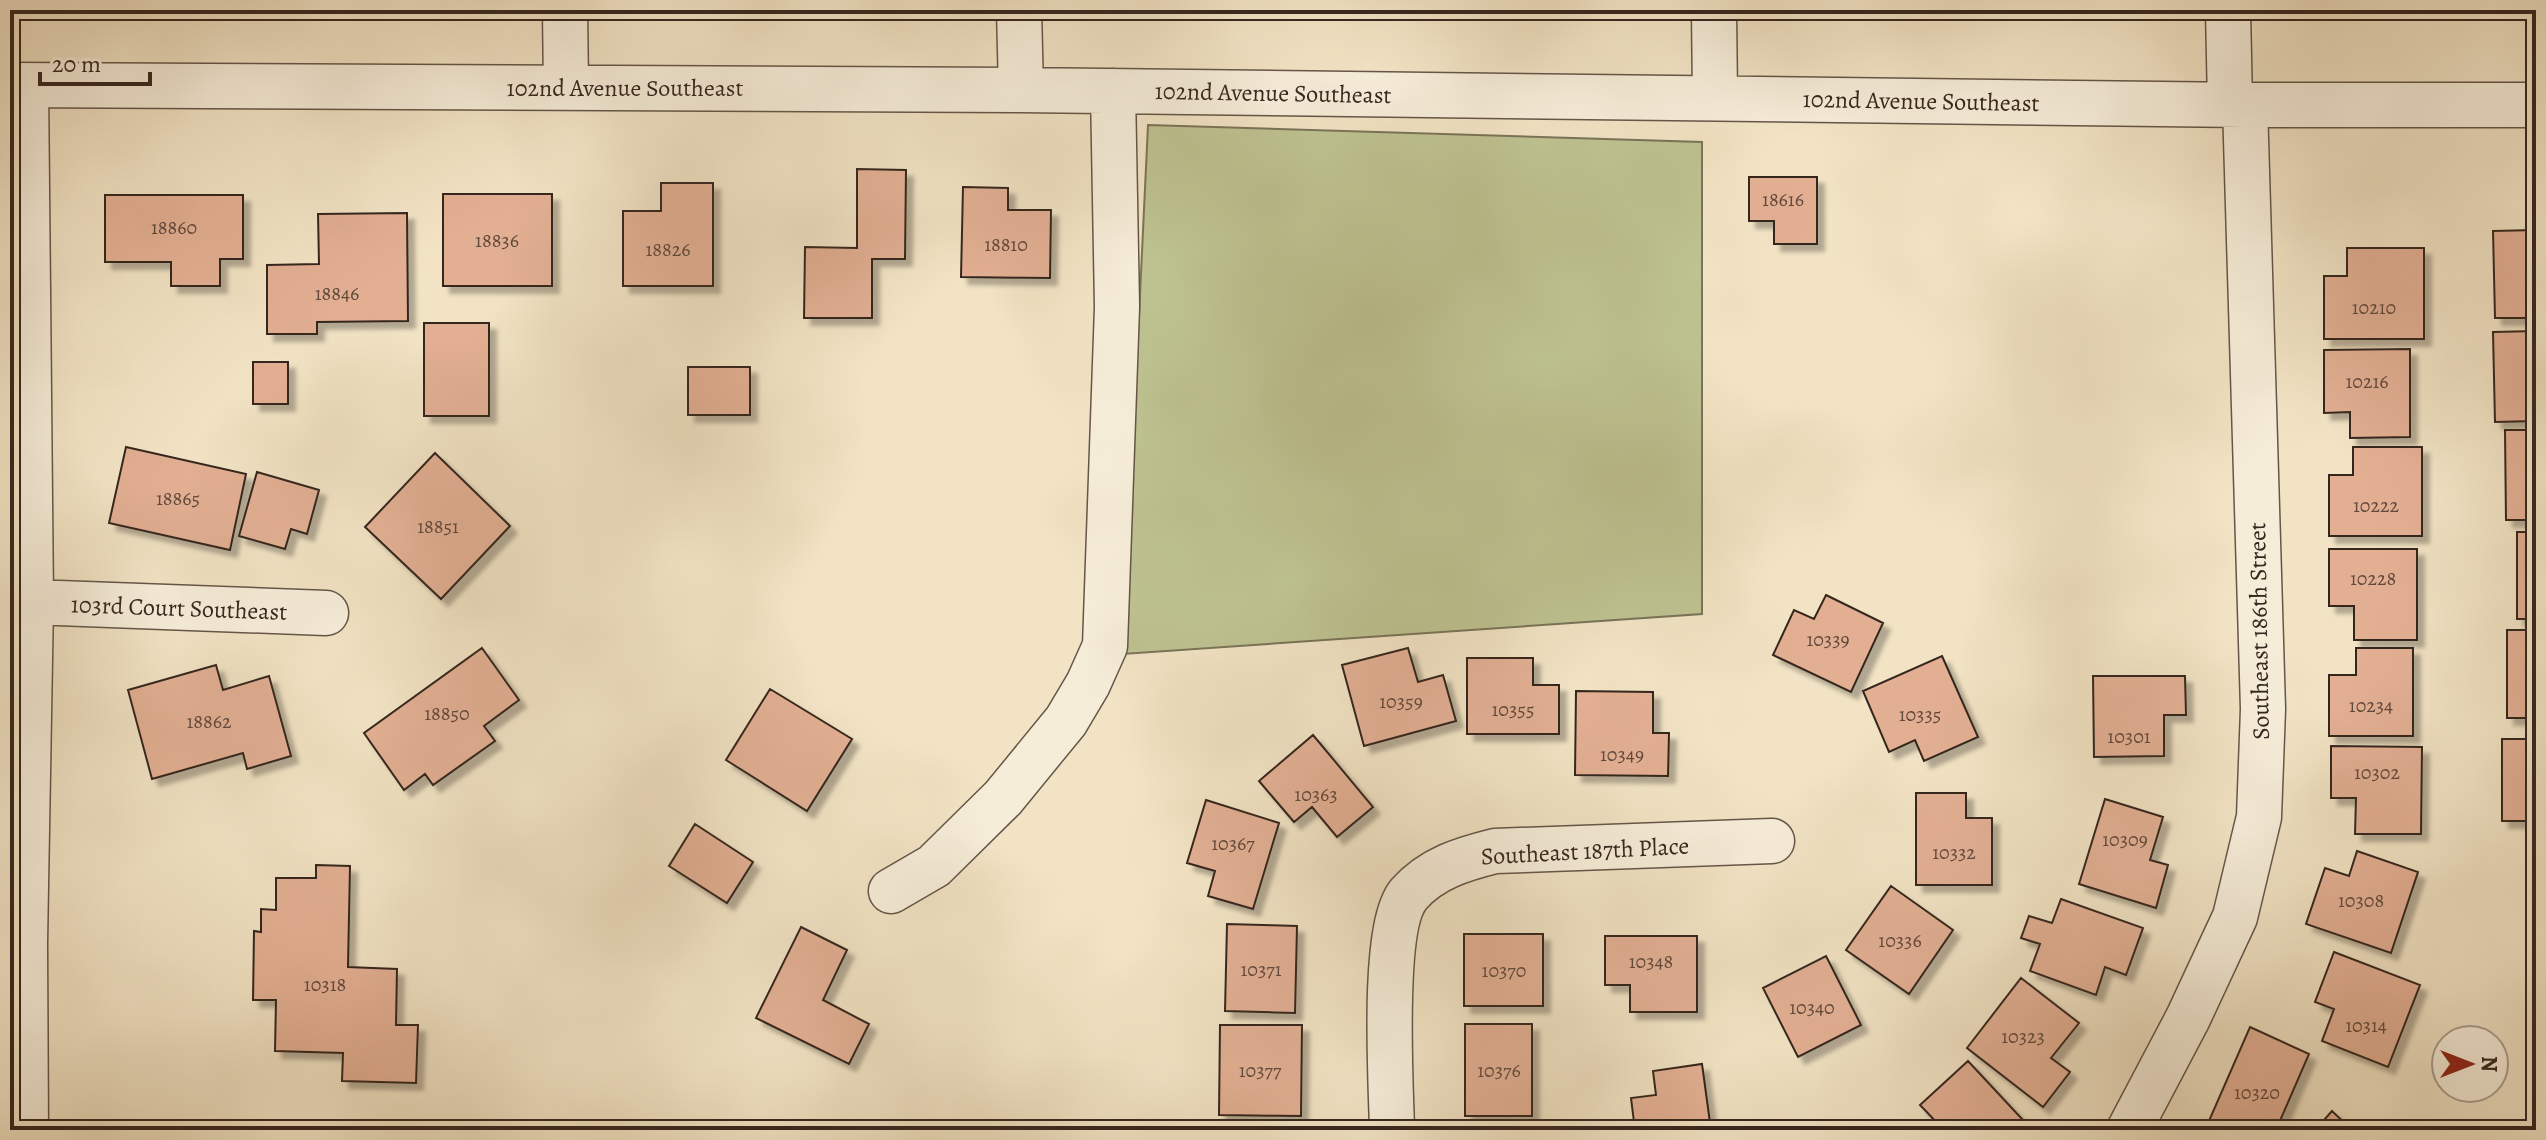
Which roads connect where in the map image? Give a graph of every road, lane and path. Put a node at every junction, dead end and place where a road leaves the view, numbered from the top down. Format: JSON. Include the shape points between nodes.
{"nodes":[{"id":1,"x":565,"y":10,"type":"edge"},
{"id":2,"x":1019,"y":10,"type":"edge"},
{"id":3,"x":1714,"y":10,"type":"edge"},
{"id":4,"x":2228,"y":10,"type":"edge"},
{"id":5,"x":18,"y":86,"type":"edge"},
{"id":6,"x":566,"y":88,"type":"junction"},
{"id":7,"x":1021,"y":90,"type":"junction"},
{"id":8,"x":1113,"y":91,"type":"junction"},
{"id":9,"x":1715,"y":98,"type":"junction"},
{"id":10,"x":2238,"y":105,"type":"junction"},
{"id":11,"x":2536,"y":105,"type":"edge"},
{"id":12,"x":31,"y":602,"type":"junction"},
{"id":13,"x":326,"y":613,"type":"dead end"},
{"id":14,"x":1772,"y":841,"type":"dead end"},
{"id":15,"x":891,"y":891,"type":"dead end"},
{"id":16,"x":18,"y":943,"type":"edge"},
{"id":17,"x":26,"y":1130,"type":"edge"},
{"id":18,"x":1392,"y":1130,"type":"edge"},
{"id":19,"x":2129,"y":1130,"type":"edge"}],
"edges":[{"from":1,"to":6,"type":"street"},
{"from":2,"to":7,"type":"street"},
{"from":3,"to":9,"type":"street"},
{"from":4,"to":10,"type":"street","name":"Southeast 186th Street"},
{"from":5,"to":6,"type":"street","name":"102nd Avenue Southeast"},
{"from":5,"to":12,"type":"street"},
{"from":6,"to":7,"type":"street","name":"102nd Avenue Southeast"},
{"from":7,"to":8,"type":"street","name":"102nd Avenue Southeast"},
{"from":8,"to":9,"type":"street","name":"102nd Avenue Southeast"},
{"from":8,"to":15,"type":"street","via":[[1117,307],[1105,646],[1066,721],[1003,798],[934,866]]},
{"from":9,"to":10,"type":"street","name":"102nd Avenue Southeast"},
{"from":10,"to":11,"type":"street","name":"102nd Avenue Southeast"},
{"from":10,"to":19,"type":"street","name":"Southeast 186th Street","via":[[2263,709],[2259,817],[2235,917]]},
{"from":12,"to":13,"type":"street","name":"103rd Court Southeast"},
{"from":12,"to":16,"type":"street"},
{"from":14,"to":18,"type":"street","name":"Southeast 187th Place","via":[[1495,851],[1457,860],[1427,878],[1407,897],[1393,937]]},
{"from":16,"to":17,"type":"street"}]}
